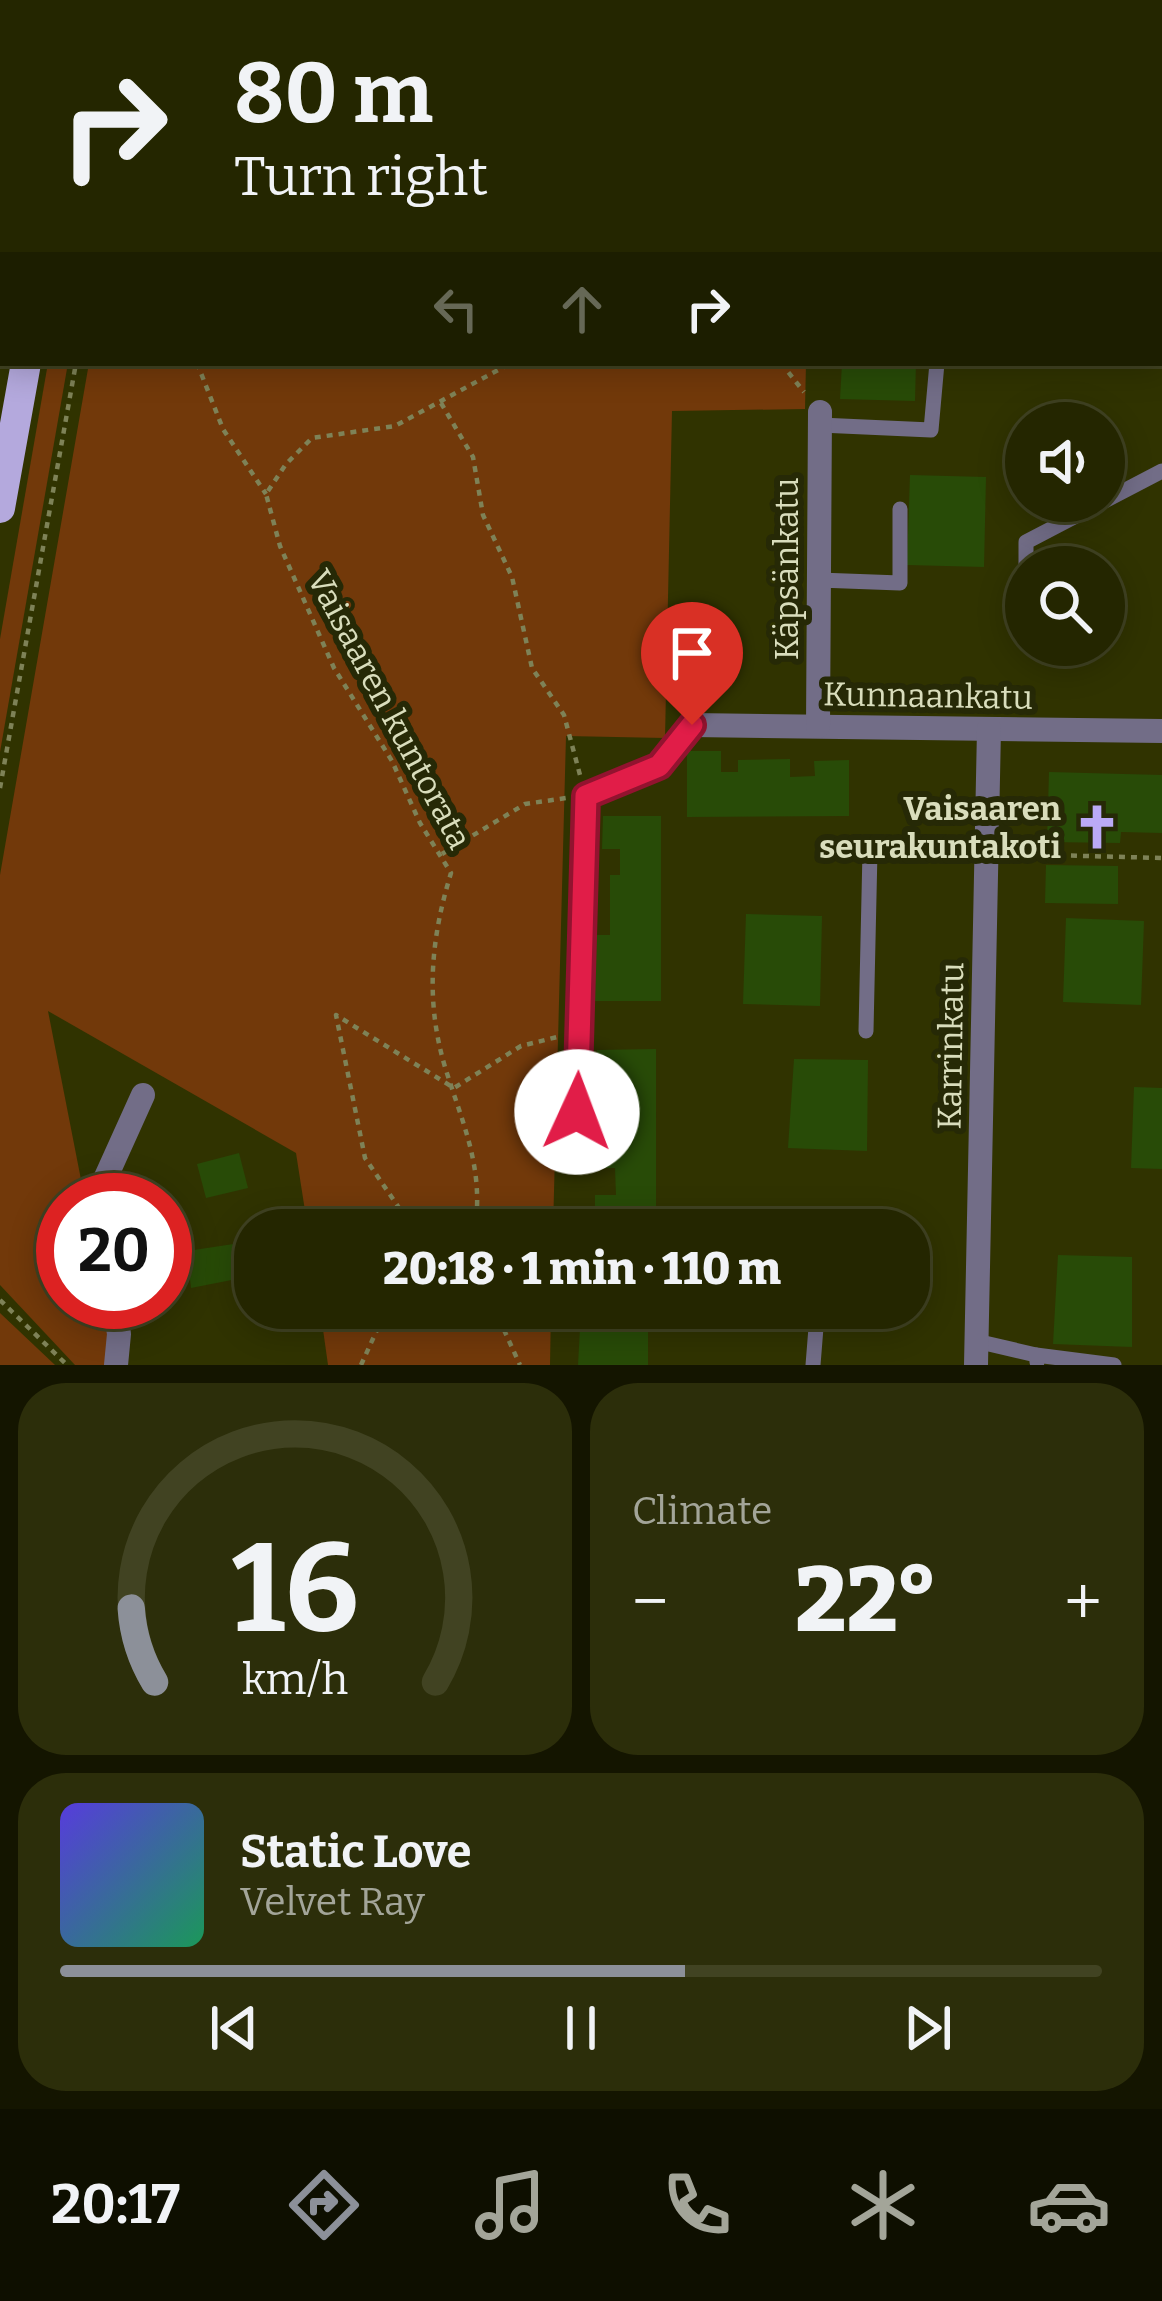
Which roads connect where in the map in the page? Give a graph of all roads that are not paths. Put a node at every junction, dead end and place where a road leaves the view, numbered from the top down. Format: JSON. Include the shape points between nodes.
{"nodes":[{"id":1,"x":25,"y":366,"type":"edge"},
{"id":2,"x":938,"y":366,"type":"edge"},
{"id":3,"x":820,"y":418,"type":"joint"},
{"id":4,"x":1162,"y":471,"type":"edge"},
{"id":5,"x":0,"y":508,"type":"edge"},
{"id":6,"x":900,"y":509,"type":"dead end"},
{"id":7,"x":1026,"y":546,"type":"edge"},
{"id":8,"x":819,"y":580,"type":"junction"},
{"id":9,"x":692,"y":725,"type":"joint"},
{"id":10,"x":818,"y":726,"type":"junction"},
{"id":11,"x":989,"y":729,"type":"junction"},
{"id":12,"x":1162,"y":731,"type":"edge"},
{"id":13,"x":960,"y":852,"type":"dead end"},
{"id":14,"x":866,"y":1031,"type":"dead end"},
{"id":15,"x":143,"y":1095,"type":"dead end"},
{"id":16,"x":576,"y":1153,"type":"dead end"},
{"id":17,"x":107,"y":1173,"type":"edge"},
{"id":18,"x":118,"y":1329,"type":"edge"},
{"id":19,"x":816,"y":1329,"type":"edge"},
{"id":20,"x":976,"y":1353,"type":"edge"},
{"id":21,"x":1036,"y":1360,"type":"edge"},
{"id":22,"x":116,"y":1365,"type":"edge"},
{"id":23,"x":814,"y":1365,"type":"edge"},
{"id":24,"x":1114,"y":1365,"type":"edge"}],
"edges":[{"from":1,"to":5,"type":"main road"},
{"from":2,"to":3,"type":"lane","via":[[931,430]]},
{"from":3,"to":8,"type":"street","name":"Käpsänkatu"},
{"from":4,"to":7,"type":"lane"},
{"from":6,"to":8,"type":"lane","via":[[900,583]]},
{"from":8,"to":10,"type":"street","name":"Käpsänkatu"},
{"from":9,"to":10,"type":"street","name":"Kunnaankatu"},
{"from":9,"to":16,"type":"lane","via":[[659,766],[586,796]]},
{"from":10,"to":11,"type":"street","name":"Kunnaankatu"},
{"from":11,"to":12,"type":"street","name":"Kunnaankatu"},
{"from":11,"to":20,"type":"street","name":"Karrinkatu"},
{"from":13,"to":14,"type":"lane","via":[[869,850]]},
{"from":15,"to":17,"type":"street"},
{"from":18,"to":22,"type":"street"},
{"from":19,"to":23,"type":"lane"},
{"from":20,"to":21,"type":"lane"},
{"from":21,"to":24,"type":"lane"}]}
